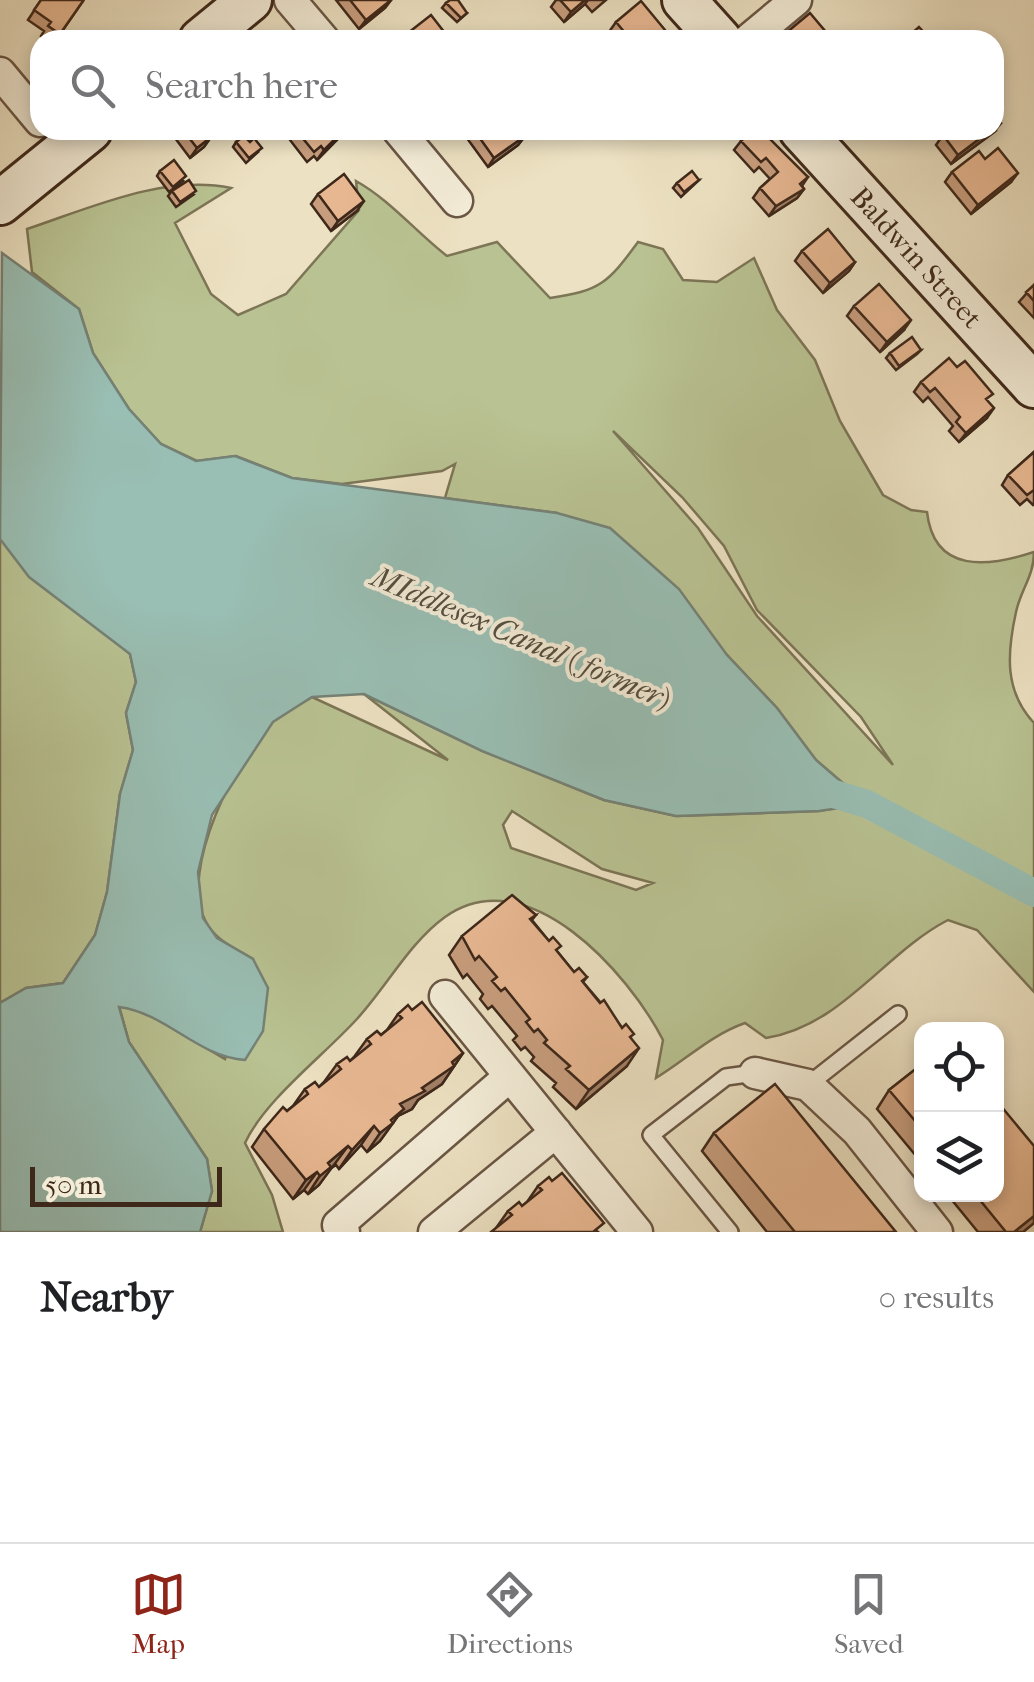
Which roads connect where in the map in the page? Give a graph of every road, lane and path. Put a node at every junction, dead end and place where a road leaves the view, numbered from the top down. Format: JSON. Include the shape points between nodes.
{"nodes":[{"id":1,"x":250,"y":0,"type":"edge"},
{"id":2,"x":290,"y":0,"type":"edge"},
{"id":3,"x":684,"y":0,"type":"edge"},
{"id":4,"x":796,"y":0,"type":"edge"},
{"id":5,"x":213,"y":30,"type":"edge"},
{"id":6,"x":316,"y":30,"type":"edge"},
{"id":7,"x":711,"y":30,"type":"edge"},
{"id":8,"x":760,"y":30,"type":"edge"},
{"id":9,"x":0,"y":74,"type":"edge"},
{"id":10,"x":30,"y":104,"type":"edge"},
{"id":11,"x":54,"y":140,"type":"edge"},
{"id":12,"x":406,"y":140,"type":"edge"},
{"id":13,"x":811,"y":140,"type":"edge"},
{"id":14,"x":457,"y":201,"type":"dead end"},
{"id":15,"x":0,"y":202,"type":"edge"},
{"id":16,"x":1034,"y":386,"type":"edge"},
{"id":17,"x":444,"y":996,"type":"dead end"},
{"id":18,"x":898,"y":1014,"type":"dead end"},
{"id":19,"x":755,"y":1073,"type":"joint"},
{"id":20,"x":510,"y":1076,"type":"junction"},
{"id":21,"x":808,"y":1085,"type":"junction"},
{"id":22,"x":556,"y":1132,"type":"junction"},
{"id":23,"x":344,"y":1232,"type":"edge"},
{"id":24,"x":434,"y":1232,"type":"edge"},
{"id":25,"x":637,"y":1232,"type":"edge"},
{"id":26,"x":730,"y":1232,"type":"edge"},
{"id":27,"x":937,"y":1232,"type":"edge"}],
"edges":[{"from":1,"to":5,"type":"street"},
{"from":2,"to":6,"type":"street"},
{"from":3,"to":7,"type":"street"},
{"from":4,"to":8,"type":"street"},
{"from":9,"to":10,"type":"street"},
{"from":11,"to":15,"type":"street"},
{"from":12,"to":14,"type":"street"},
{"from":13,"to":16,"type":"street","name":"Baldwin Street"},
{"from":17,"to":20,"type":"street"},
{"from":18,"to":21,"type":"lane"},
{"from":19,"to":21,"type":"street"},
{"from":19,"to":26,"type":"lane","via":[[726,1076],[652,1134]]},
{"from":20,"to":22,"type":"street"},
{"from":20,"to":23,"type":"street","via":[[338,1225]]},
{"from":21,"to":27,"type":"street","via":[[857,1131]]},
{"from":22,"to":24,"type":"street"},
{"from":22,"to":25,"type":"street"}]}
